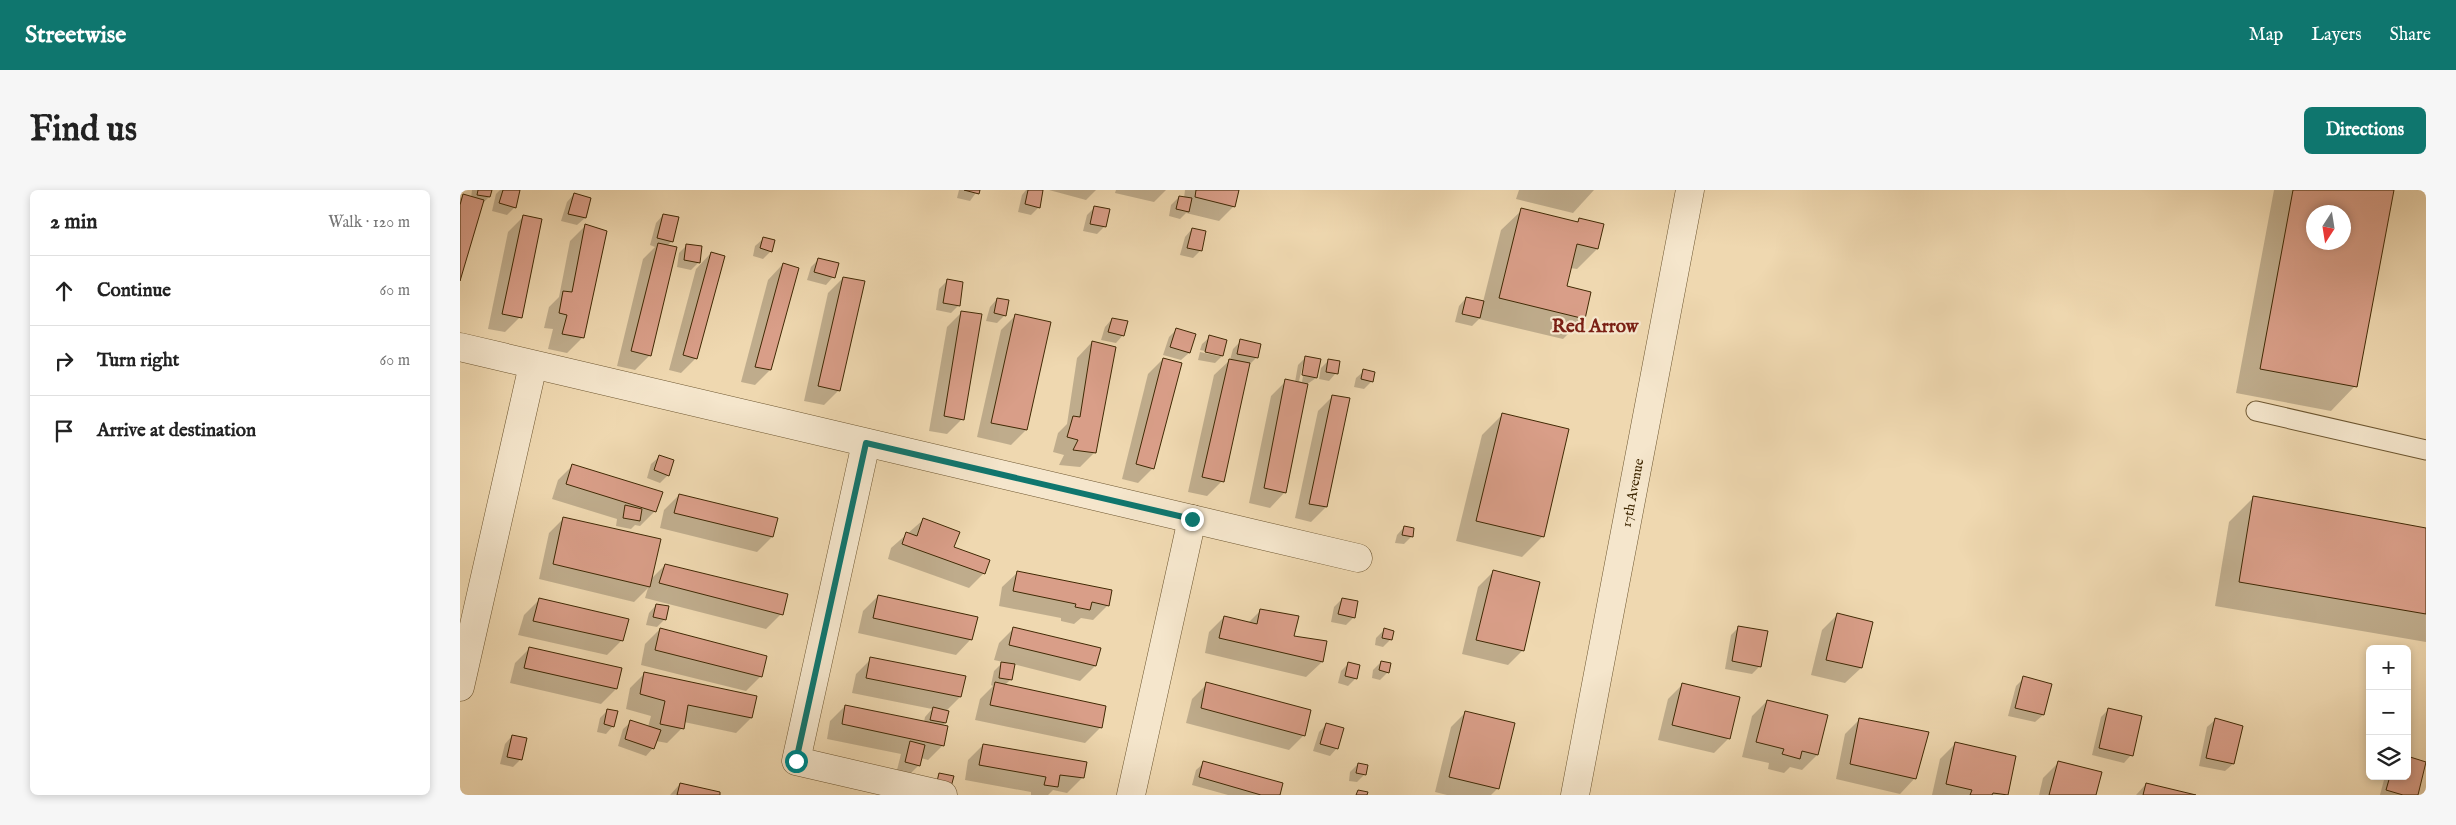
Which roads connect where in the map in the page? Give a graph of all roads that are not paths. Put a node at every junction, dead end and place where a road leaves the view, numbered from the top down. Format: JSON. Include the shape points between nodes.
{"nodes":[{"id":1,"x":1690,"y":190,"type":"edge"},
{"id":2,"x":460,"y":347,"type":"edge"},
{"id":3,"x":533,"y":364,"type":"junction"},
{"id":4,"x":2256,"y":410,"type":"dead end"},
{"id":5,"x":866,"y":443,"type":"junction"},
{"id":6,"x":2425,"y":445,"type":"edge"},
{"id":7,"x":1192,"y":519,"type":"junction"},
{"id":8,"x":1358,"y":558,"type":"dead end"},
{"id":9,"x":460,"y":687,"type":"edge"},
{"id":10,"x":942,"y":795,"type":"edge"},
{"id":11,"x":1131,"y":795,"type":"edge"},
{"id":12,"x":1576,"y":795,"type":"edge"}],
"edges":[{"from":1,"to":12,"type":"street","name":"17th Avenue"},
{"from":2,"to":3,"type":"street"},
{"from":3,"to":5,"type":"street"},
{"from":3,"to":9,"type":"street"},
{"from":4,"to":6,"type":"lane"},
{"from":5,"to":7,"type":"street"},
{"from":5,"to":10,"type":"street","via":[[796,761]]},
{"from":7,"to":8,"type":"street"},
{"from":7,"to":11,"type":"street"}]}
